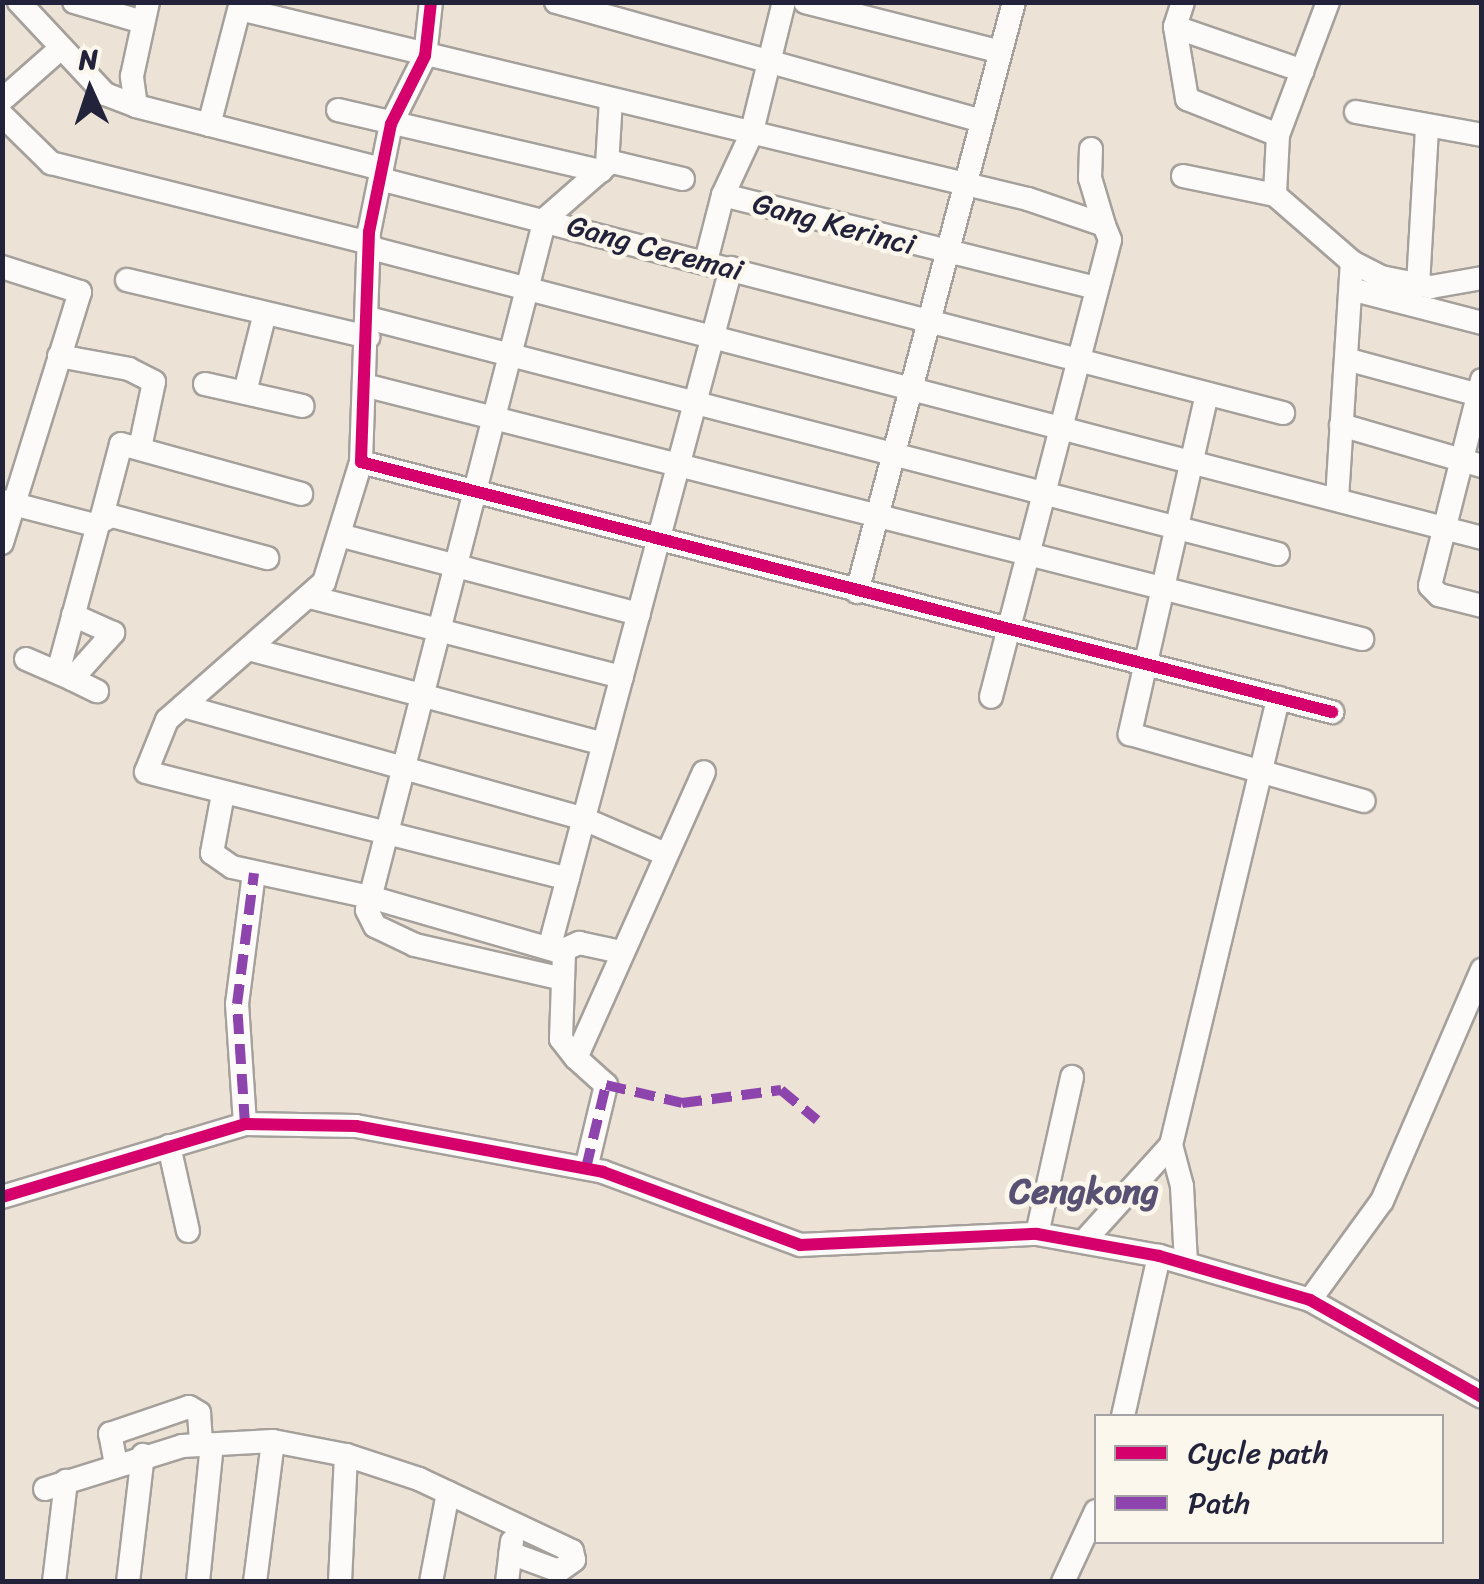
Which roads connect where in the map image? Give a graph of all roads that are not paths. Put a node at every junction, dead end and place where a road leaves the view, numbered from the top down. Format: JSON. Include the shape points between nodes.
{"nodes":[{"id":1,"x":19,"y":2,"type":"edge"},
{"id":2,"x":74,"y":2,"type":"edge"},
{"id":3,"x":431,"y":2,"type":"edge"},
{"id":4,"x":556,"y":2,"type":"edge"},
{"id":5,"x":784,"y":2,"type":"edge"},
{"id":6,"x":806,"y":2,"type":"edge"},
{"id":7,"x":1014,"y":2,"type":"edge"},
{"id":8,"x":1182,"y":2,"type":"edge"},
{"id":9,"x":1328,"y":2,"type":"edge"},
{"id":10,"x":240,"y":6,"type":"edge"},
{"id":11,"x":146,"y":12,"type":"edge"},
{"id":12,"x":1175,"y":27,"type":"junction"},
{"id":13,"x":61,"y":48,"type":"junction"},
{"id":14,"x":997,"y":51,"type":"junction"},
{"id":15,"x":425,"y":56,"type":"junction"},
{"id":16,"x":767,"y":56,"type":"junction"},
{"id":17,"x":1303,"y":71,"type":"junction"},
{"id":18,"x":2,"y":100,"type":"edge"},
{"id":19,"x":611,"y":100,"type":"junction"},
{"id":20,"x":136,"y":106,"type":"junction"},
{"id":21,"x":338,"y":110,"type":"dead end"},
{"id":22,"x":1356,"y":112,"type":"dead end"},
{"id":23,"x":2,"y":115,"type":"edge"},
{"id":24,"x":980,"y":120,"type":"junction"},
{"id":25,"x":391,"y":124,"type":"junction"},
{"id":26,"x":209,"y":125,"type":"junction"},
{"id":27,"x":1428,"y":129,"type":"junction"},
{"id":28,"x":751,"y":135,"type":"junction"},
{"id":29,"x":1278,"y":135,"type":"junction"},
{"id":30,"x":1482,"y":135,"type":"edge"},
{"id":31,"x":1091,"y":148,"type":"dead end"},
{"id":32,"x":605,"y":166,"type":"junction"},
{"id":33,"x":381,"y":174,"type":"junction"},
{"id":34,"x":1183,"y":176,"type":"dead end"},
{"id":35,"x":683,"y":179,"type":"dead end"},
{"id":36,"x":961,"y":186,"type":"junction"},
{"id":37,"x":724,"y":195,"type":"junction"},
{"id":38,"x":1275,"y":195,"type":"junction"},
{"id":39,"x":545,"y":219,"type":"junction"},
{"id":40,"x":1104,"y":225,"type":"junction"},
{"id":41,"x":370,"y":245,"type":"junction"},
{"id":42,"x":945,"y":253,"type":"junction"},
{"id":43,"x":706,"y":261,"type":"junction"},
{"id":44,"x":1352,"y":262,"type":"junction"},
{"id":45,"x":2,"y":267,"type":"edge"},
{"id":46,"x":731,"y":268,"type":"junction"},
{"id":47,"x":1482,"y":278,"type":"edge"},
{"id":48,"x":127,"y":280,"type":"dead end"},
{"id":49,"x":1418,"y":285,"type":"junction"},
{"id":50,"x":528,"y":286,"type":"junction"},
{"id":51,"x":1097,"y":288,"type":"junction"},
{"id":52,"x":1351,"y":288,"type":"junction"},
{"id":53,"x":264,"y":313,"type":"junction"},
{"id":54,"x":928,"y":320,"type":"junction"},
{"id":55,"x":1482,"y":323,"type":"edge"},
{"id":56,"x":368,"y":328,"type":"junction"},
{"id":57,"x":713,"y":335,"type":"junction"},
{"id":58,"x":510,"y":354,"type":"junction"},
{"id":59,"x":59,"y":356,"type":"junction"},
{"id":60,"x":1346,"y":358,"type":"junction"},
{"id":61,"x":1078,"y":362,"type":"junction"},
{"id":62,"x":204,"y":384,"type":"dead end"},
{"id":63,"x":368,"y":386,"type":"junction"},
{"id":64,"x":910,"y":387,"type":"junction"},
{"id":65,"x":1480,"y":390,"type":"edge"},
{"id":66,"x":244,"y":392,"type":"junction"},
{"id":67,"x":1208,"y":394,"type":"junction"},
{"id":68,"x":695,"y":403,"type":"junction"},
{"id":69,"x":303,"y":406,"type":"dead end"},
{"id":70,"x":1283,"y":413,"type":"dead end"},
{"id":71,"x":493,"y":421,"type":"junction"},
{"id":72,"x":1062,"y":426,"type":"junction"},
{"id":73,"x":1341,"y":426,"type":"junction"},
{"id":74,"x":140,"y":448,"type":"junction"},
{"id":75,"x":893,"y":455,"type":"junction"},
{"id":76,"x":361,"y":462,"type":"junction"},
{"id":77,"x":1192,"y":463,"type":"junction"},
{"id":78,"x":1471,"y":463,"type":"edge"},
{"id":79,"x":678,"y":468,"type":"junction"},
{"id":80,"x":301,"y":494,"type":"dead end"},
{"id":81,"x":474,"y":495,"type":"junction"},
{"id":82,"x":1045,"y":495,"type":"junction"},
{"id":83,"x":1329,"y":497,"type":"junction"},
{"id":84,"x":8,"y":502,"type":"edge"},
{"id":85,"x":876,"y":518,"type":"junction"},
{"id":86,"x":101,"y":519,"type":"junction"},
{"id":87,"x":1442,"y":526,"type":"junction"},
{"id":88,"x":1176,"y":530,"type":"junction"},
{"id":89,"x":343,"y":536,"type":"junction"},
{"id":90,"x":1482,"y":538,"type":"edge"},
{"id":91,"x":658,"y":542,"type":"junction"},
{"id":92,"x":2,"y":543,"type":"edge"},
{"id":93,"x":1278,"y":554,"type":"dead end"},
{"id":94,"x":1028,"y":557,"type":"junction"},
{"id":95,"x":267,"y":558,"type":"dead end"},
{"id":96,"x":455,"y":566,"type":"junction"},
{"id":97,"x":857,"y":592,"type":"junction"},
{"id":98,"x":1161,"y":592,"type":"junction"},
{"id":99,"x":310,"y":597,"type":"junction"},
{"id":100,"x":1482,"y":606,"type":"edge"},
{"id":101,"x":74,"y":614,"type":"junction"},
{"id":102,"x":639,"y":614,"type":"junction"},
{"id":103,"x":439,"y":630,"type":"junction"},
{"id":104,"x":1009,"y":632,"type":"junction"},
{"id":105,"x":1362,"y":639,"type":"dead end"},
{"id":106,"x":249,"y":649,"type":"junction"},
{"id":107,"x":26,"y":659,"type":"dead end"},
{"id":108,"x":1148,"y":665,"type":"junction"},
{"id":109,"x":65,"y":675,"type":"junction"},
{"id":110,"x":622,"y":678,"type":"junction"},
{"id":111,"x":97,"y":691,"type":"dead end"},
{"id":112,"x":422,"y":696,"type":"junction"},
{"id":113,"x":991,"y":697,"type":"dead end"},
{"id":114,"x":1278,"y":698,"type":"junction"},
{"id":115,"x":182,"y":706,"type":"junction"},
{"id":116,"x":1332,"y":712,"type":"dead end"},
{"id":117,"x":604,"y":744,"type":"junction"},
{"id":118,"x":404,"y":764,"type":"junction"},
{"id":119,"x":1258,"y":770,"type":"junction"},
{"id":120,"x":704,"y":772,"type":"dead end"},
{"id":121,"x":223,"y":794,"type":"junction"},
{"id":122,"x":1364,"y":801,"type":"dead end"},
{"id":123,"x":584,"y":819,"type":"junction"},
{"id":124,"x":386,"y":832,"type":"junction"},
{"id":125,"x":663,"y":853,"type":"junction"},
{"id":126,"x":254,"y":873,"type":"junction"},
{"id":127,"x":568,"y":878,"type":"junction"},
{"id":128,"x":370,"y":897,"type":"junction"},
{"id":129,"x":556,"y":948,"type":"junction"},
{"id":130,"x":621,"y":952,"type":"junction"},
{"id":131,"x":1482,"y":970,"type":"edge"},
{"id":132,"x":562,"y":979,"type":"junction"},
{"id":133,"x":576,"y":1058,"type":"junction"},
{"id":134,"x":1072,"y":1077,"type":"dead end"},
{"id":135,"x":245,"y":1124,"type":"junction"},
{"id":136,"x":1171,"y":1145,"type":"junction"},
{"id":137,"x":169,"y":1146,"type":"junction"},
{"id":138,"x":586,"y":1168,"type":"junction"},
{"id":139,"x":2,"y":1197,"type":"edge"},
{"id":140,"x":188,"y":1232,"type":"dead end"},
{"id":141,"x":1037,"y":1234,"type":"junction"},
{"id":142,"x":1086,"y":1240,"type":"junction"},
{"id":143,"x":1159,"y":1256,"type":"junction"},
{"id":144,"x":1186,"y":1263,"type":"junction"},
{"id":145,"x":1310,"y":1300,"type":"junction"},
{"id":146,"x":1482,"y":1397,"type":"edge"},
{"id":147,"x":1123,"y":1414,"type":"edge"},
{"id":148,"x":273,"y":1441,"type":"junction"},
{"id":149,"x":207,"y":1445,"type":"junction"},
{"id":150,"x":144,"y":1455,"type":"junction"},
{"id":151,"x":346,"y":1455,"type":"junction"},
{"id":152,"x":116,"y":1464,"type":"junction"},
{"id":153,"x":448,"y":1492,"type":"junction"},
{"id":154,"x":1094,"y":1515,"type":"edge"},
{"id":155,"x":514,"y":1523,"type":"junction"},
{"id":156,"x":510,"y":1553,"type":"junction"},
{"id":157,"x":54,"y":1582,"type":"edge"},
{"id":158,"x":128,"y":1582,"type":"edge"},
{"id":159,"x":198,"y":1582,"type":"edge"},
{"id":160,"x":255,"y":1582,"type":"edge"},
{"id":161,"x":340,"y":1582,"type":"edge"},
{"id":162,"x":431,"y":1582,"type":"edge"},
{"id":163,"x":507,"y":1582,"type":"edge"},
{"id":164,"x":1063,"y":1582,"type":"edge"}],
"edges":[{"from":1,"to":13,"type":"street","name":"Gang Ceremai"},
{"from":2,"to":11,"type":"street"},
{"from":3,"to":15,"type":"street"},
{"from":4,"to":16,"type":"street"},
{"from":5,"to":16,"type":"street"},
{"from":6,"to":14,"type":"street"},
{"from":7,"to":14,"type":"street"},
{"from":8,"to":12,"type":"street"},
{"from":9,"to":17,"type":"street"},
{"from":10,"to":15,"type":"street"},
{"from":10,"to":26,"type":"street"},
{"from":11,"to":20,"type":"street","via":[[132,76]]},
{"from":12,"to":17,"type":"street"},
{"from":12,"to":29,"type":"street","via":[[1180,86],[1190,103]]},
{"from":13,"to":18,"type":"street"},
{"from":13,"to":20,"type":"street","name":"Gang Ceremai","via":[[105,94]]},
{"from":14,"to":24,"type":"street"},
{"from":15,"to":19,"type":"street"},
{"from":15,"to":25,"type":"street"},
{"from":16,"to":24,"type":"street"},
{"from":16,"to":28,"type":"street"},
{"from":17,"to":29,"type":"street"},
{"from":19,"to":28,"type":"street"},
{"from":19,"to":32,"type":"street"},
{"from":20,"to":26,"type":"street","name":"Gang Ceremai"},
{"from":21,"to":25,"type":"street"},
{"from":22,"to":27,"type":"street"},
{"from":23,"to":41,"type":"street","via":[[51,163]]},
{"from":24,"to":36,"type":"street"},
{"from":25,"to":32,"type":"street"},
{"from":25,"to":33,"type":"street"},
{"from":26,"to":33,"type":"street","name":"Gang Ceremai"},
{"from":27,"to":30,"type":"street"},
{"from":27,"to":49,"type":"street"},
{"from":28,"to":36,"type":"street"},
{"from":28,"to":37,"type":"street"},
{"from":29,"to":38,"type":"street"},
{"from":31,"to":40,"type":"street","via":[[1088,170]]},
{"from":32,"to":35,"type":"street"},
{"from":32,"to":39,"type":"street"},
{"from":33,"to":39,"type":"street","name":"Gang Ceremai"},
{"from":33,"to":41,"type":"street"},
{"from":34,"to":38,"type":"street"},
{"from":36,"to":40,"type":"street"},
{"from":36,"to":42,"type":"street"},
{"from":37,"to":42,"type":"street","name":"Gang Kerinci"},
{"from":37,"to":43,"type":"street"},
{"from":38,"to":44,"type":"street"},
{"from":39,"to":43,"type":"street","name":"Gang Ceremai"},
{"from":39,"to":50,"type":"street"},
{"from":40,"to":51,"type":"street","via":[[1110,240]]},
{"from":41,"to":50,"type":"street"},
{"from":41,"to":56,"type":"street"},
{"from":42,"to":51,"type":"street","name":"Gang Kerinci"},
{"from":42,"to":54,"type":"street"},
{"from":43,"to":46,"type":"street","name":"Gang Ceremai"},
{"from":44,"to":49,"type":"street"},
{"from":44,"to":52,"type":"street"},
{"from":45,"to":59,"type":"street","via":[[80,292]]},
{"from":46,"to":54,"type":"street","name":"Gang Ceremai"},
{"from":46,"to":57,"type":"street"},
{"from":47,"to":49,"type":"street"},
{"from":48,"to":53,"type":"street"},
{"from":50,"to":57,"type":"street"},
{"from":50,"to":58,"type":"street"},
{"from":51,"to":61,"type":"street"},
{"from":52,"to":55,"type":"street"},
{"from":52,"to":60,"type":"street"},
{"from":53,"to":56,"type":"street"},
{"from":53,"to":66,"type":"street"},
{"from":54,"to":61,"type":"street","name":"Gang Ceremai"},
{"from":54,"to":64,"type":"street"},
{"from":56,"to":58,"type":"street"},
{"from":56,"to":63,"type":"street"},
{"from":57,"to":64,"type":"street"},
{"from":57,"to":68,"type":"street"},
{"from":58,"to":68,"type":"street"},
{"from":58,"to":71,"type":"street"},
{"from":59,"to":74,"type":"street","via":[[130,369],[154,382]]},
{"from":59,"to":84,"type":"street"},
{"from":60,"to":65,"type":"street"},
{"from":60,"to":73,"type":"street"},
{"from":61,"to":67,"type":"street","name":"Gang Ceremai"},
{"from":61,"to":72,"type":"street"},
{"from":62,"to":66,"type":"street"},
{"from":63,"to":71,"type":"street"},
{"from":63,"to":76,"type":"street"},
{"from":64,"to":72,"type":"street"},
{"from":64,"to":75,"type":"street"},
{"from":65,"to":78,"type":"street"},
{"from":66,"to":69,"type":"street"},
{"from":67,"to":70,"type":"street","name":"Gang Ceremai"},
{"from":67,"to":77,"type":"street"},
{"from":68,"to":75,"type":"street"},
{"from":68,"to":79,"type":"street"},
{"from":71,"to":79,"type":"street"},
{"from":71,"to":81,"type":"street"},
{"from":72,"to":77,"type":"street"},
{"from":72,"to":82,"type":"street"},
{"from":73,"to":78,"type":"street"},
{"from":73,"to":83,"type":"street"},
{"from":74,"to":80,"type":"street"},
{"from":74,"to":86,"type":"street","via":[[121,444]]},
{"from":75,"to":82,"type":"street"},
{"from":75,"to":85,"type":"street"},
{"from":76,"to":81,"type":"street"},
{"from":76,"to":89,"type":"street"},
{"from":77,"to":83,"type":"street"},
{"from":77,"to":88,"type":"street"},
{"from":78,"to":87,"type":"street"},
{"from":79,"to":85,"type":"street"},
{"from":79,"to":91,"type":"street"},
{"from":81,"to":91,"type":"street"},
{"from":81,"to":96,"type":"street"},
{"from":82,"to":88,"type":"street"},
{"from":82,"to":94,"type":"street"},
{"from":83,"to":87,"type":"street"},
{"from":84,"to":86,"type":"street","via":[[81,523]]},
{"from":84,"to":92,"type":"street"},
{"from":85,"to":94,"type":"street"},
{"from":85,"to":97,"type":"street"},
{"from":86,"to":95,"type":"street"},
{"from":86,"to":101,"type":"street"},
{"from":87,"to":90,"type":"street"},
{"from":87,"to":100,"type":"street","via":[[1430,589]]},
{"from":88,"to":93,"type":"street"},
{"from":88,"to":98,"type":"street"},
{"from":89,"to":96,"type":"street"},
{"from":89,"to":99,"type":"street","via":[[330,571]]},
{"from":91,"to":97,"type":"street"},
{"from":91,"to":102,"type":"street"},
{"from":94,"to":98,"type":"street"},
{"from":94,"to":104,"type":"street"},
{"from":96,"to":102,"type":"street"},
{"from":96,"to":103,"type":"street"},
{"from":97,"to":104,"type":"street"},
{"from":98,"to":105,"type":"street"},
{"from":98,"to":108,"type":"street"},
{"from":99,"to":103,"type":"street"},
{"from":99,"to":106,"type":"street"},
{"from":101,"to":109,"type":"street"},
{"from":101,"to":109,"type":"street","via":[[113,633]]},
{"from":102,"to":110,"type":"street"},
{"from":103,"to":110,"type":"street"},
{"from":103,"to":112,"type":"street"},
{"from":104,"to":108,"type":"street"},
{"from":104,"to":113,"type":"street"},
{"from":106,"to":112,"type":"street"},
{"from":106,"to":115,"type":"street"},
{"from":107,"to":109,"type":"street"},
{"from":108,"to":114,"type":"street"},
{"from":108,"to":119,"type":"street","via":[[1132,738]]},
{"from":109,"to":111,"type":"street"},
{"from":110,"to":117,"type":"street"},
{"from":112,"to":117,"type":"street"},
{"from":112,"to":118,"type":"street"},
{"from":114,"to":116,"type":"street"},
{"from":114,"to":119,"type":"street"},
{"from":115,"to":118,"type":"street"},
{"from":115,"to":121,"type":"street","via":[[161,726],[146,772]]},
{"from":117,"to":123,"type":"street"},
{"from":118,"to":123,"type":"street"},
{"from":118,"to":124,"type":"street"},
{"from":119,"to":122,"type":"street"},
{"from":119,"to":136,"type":"street"},
{"from":120,"to":125,"type":"street"},
{"from":121,"to":124,"type":"street"},
{"from":121,"to":126,"type":"street","via":[[212,854]]},
{"from":123,"to":125,"type":"street"},
{"from":123,"to":127,"type":"street"},
{"from":124,"to":127,"type":"street"},
{"from":124,"to":128,"type":"street"},
{"from":125,"to":130,"type":"street"},
{"from":126,"to":128,"type":"street"},
{"from":126,"to":135,"type":"street","via":[[237,1004]]},
{"from":127,"to":129,"type":"street"},
{"from":128,"to":129,"type":"street"},
{"from":128,"to":132,"type":"street","via":[[375,926],[415,945]]},
{"from":129,"to":130,"type":"street","via":[[579,943]]},
{"from":129,"to":132,"type":"street","via":[[567,959]]},
{"from":130,"to":133,"type":"street"},
{"from":131,"to":145,"type":"street","via":[[1382,1202]]},
{"from":132,"to":133,"type":"street","via":[[562,1039]]},
{"from":133,"to":138,"type":"street","via":[[606,1085]]},
{"from":134,"to":141,"type":"street"},
{"from":135,"to":137,"type":"street"},
{"from":135,"to":138,"type":"street","via":[[356,1126]]},
{"from":136,"to":142,"type":"street"},
{"from":136,"to":144,"type":"street","via":[[1182,1186]]},
{"from":137,"to":139,"type":"street"},
{"from":137,"to":140,"type":"street"},
{"from":138,"to":141,"type":"street","via":[[800,1245]]},
{"from":141,"to":142,"type":"street"},
{"from":142,"to":143,"type":"street"},
{"from":143,"to":144,"type":"street"},
{"from":143,"to":147,"type":"street"},
{"from":144,"to":145,"type":"street"},
{"from":145,"to":146,"type":"street"},
{"from":148,"to":149,"type":"street"},
{"from":148,"to":151,"type":"street"},
{"from":148,"to":160,"type":"street"},
{"from":149,"to":150,"type":"street"},
{"from":149,"to":152,"type":"street","via":[[198,1413],[189,1407],[110,1434]]},
{"from":149,"to":159,"type":"street"},
{"from":150,"to":152,"type":"street"},
{"from":150,"to":158,"type":"street"},
{"from":151,"to":153,"type":"street"},
{"from":151,"to":161,"type":"street"},
{"from":152,"to":157,"type":"street","via":[[56,1485]]},
{"from":153,"to":155,"type":"street"},
{"from":153,"to":162,"type":"street"},
{"from":154,"to":164,"type":"street"},
{"from":155,"to":156,"type":"street"},
{"from":155,"to":156,"type":"street","via":[[572,1551],[574,1560],[559,1570]]},
{"from":156,"to":163,"type":"street"}]}
